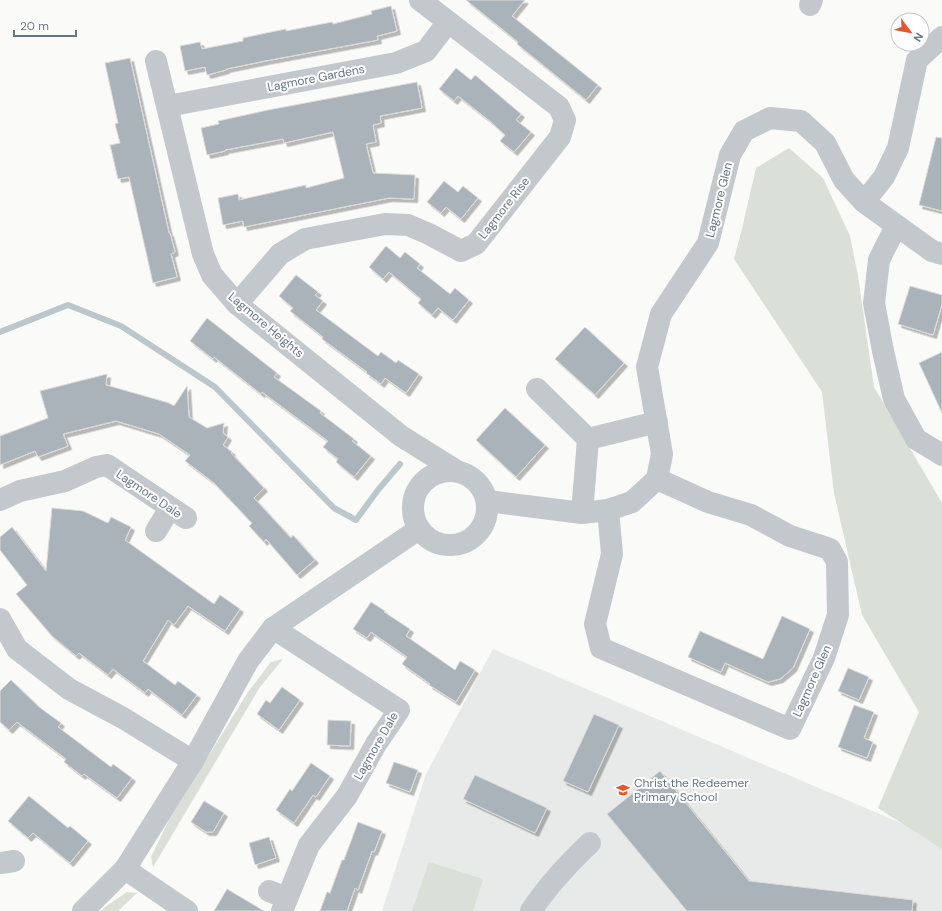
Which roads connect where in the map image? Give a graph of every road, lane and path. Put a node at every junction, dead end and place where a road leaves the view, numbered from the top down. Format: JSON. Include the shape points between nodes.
{"nodes":[{"id":1,"x":420,"y":0,"type":"edge"},
{"id":2,"x":448,"y":22,"type":"junction"},
{"id":3,"x":942,"y":37,"type":"edge"},
{"id":4,"x":156,"y":61,"type":"dead end"},
{"id":5,"x":168,"y":106,"type":"junction"},
{"id":6,"x":864,"y":202,"type":"junction"},
{"id":7,"x":896,"y":226,"type":"junction"},
{"id":8,"x":942,"y":254,"type":"edge"},
{"id":9,"x":237,"y":304,"type":"junction"},
{"id":10,"x":537,"y":389,"type":"dead end"},
{"id":11,"x":657,"y":422,"type":"junction"},
{"id":12,"x":401,"y":436,"type":"junction"},
{"id":13,"x":588,"y":439,"type":"junction"},
{"id":14,"x":942,"y":455,"type":"edge"},
{"id":15,"x":456,"y":471,"type":"junction"},
{"id":16,"x":656,"y":479,"type":"junction"},
{"id":17,"x":425,"y":480,"type":"junction"},
{"id":18,"x":0,"y":500,"type":"edge"},
{"id":19,"x":487,"y":501,"type":"junction"},
{"id":20,"x":608,"y":510,"type":"junction"},
{"id":21,"x":582,"y":513,"type":"junction"},
{"id":22,"x":419,"y":529,"type":"junction"},
{"id":23,"x":156,"y":531,"type":"dead end"},
{"id":24,"x":0,"y":619,"type":"edge"},
{"id":25,"x":274,"y":628,"type":"junction"},
{"id":26,"x":193,"y":761,"type":"junction"},
{"id":27,"x":590,"y":843,"type":"dead end"},
{"id":28,"x":126,"y":869,"type":"junction"},
{"id":29,"x":279,"y":900,"type":"edge"},
{"id":30,"x":83,"y":911,"type":"edge"},
{"id":31,"x":187,"y":911,"type":"edge"},
{"id":32,"x":531,"y":911,"type":"edge"}],
"edges":[{"from":1,"to":2,"type":"street","name":"Lagmore Rise"},
{"from":2,"to":5,"type":"street","name":"Lagmore Gardens","via":[[426,51],[396,63]]},
{"from":2,"to":9,"type":"street","name":"Lagmore Rise","via":[[559,107],[565,120],[560,137],[476,244],[461,251],[408,224],[385,224],[305,239],[280,254]]},
{"from":3,"to":6,"type":"street","via":[[917,60],[898,148],[884,177]]},
{"from":4,"to":5,"type":"street","name":"Lagmore Heights"},
{"from":5,"to":9,"type":"street","name":"Lagmore Heights","via":[[203,254],[212,275]]},
{"from":6,"to":7,"type":"street","name":"Lagmore Glen"},
{"from":6,"to":11,"type":"street","name":"Lagmore Glen","via":[[844,180],[825,143],[800,121],[770,118],[744,131],[730,155],[708,243],[661,314],[648,367]]},
{"from":7,"to":8,"type":"street","name":"Lagmore Glen","via":[[932,252]]},
{"from":7,"to":14,"type":"street","via":[[879,260],[874,303],[882,351],[894,399],[916,438]]},
{"from":9,"to":12,"type":"street","name":"Lagmore Heights"},
{"from":10,"to":13,"type":"street"},
{"from":11,"to":13,"type":"street"},
{"from":11,"to":16,"type":"street","name":"Lagmore Glen","via":[[662,454]]},
{"from":12,"to":15,"type":"street","name":"Lagmore Heights"},
{"from":12,"to":17,"type":"street","name":"Lagmore Heights"},
{"from":13,"to":21,"type":"street"},
{"from":15,"to":17,"type":"street","via":[[434,474]]},
{"from":15,"to":19,"type":"street","via":[[477,482]]},
{"from":16,"to":20,"type":"street","via":[[632,502]]},
{"from":16,"to":20,"type":"street","name":"Lagmore Glen","via":[[708,502],[751,515],[790,536],[830,549],[837,562],[838,615],[824,658],[790,729],[601,648],[595,624],[612,554]]},
{"from":17,"to":22,"type":"street","via":[[414,498],[414,519]]},
{"from":18,"to":23,"type":"street","name":"Lagmore Dale","via":[[20,491],[64,481],[96,467],[107,466],[178,513]]},
{"from":19,"to":21,"type":"street"},
{"from":19,"to":22,"type":"street","via":[[488,514],[483,526],[475,536],[464,543],[452,546],[439,544]]},
{"from":20,"to":21,"type":"street"},
{"from":22,"to":25,"type":"street"},
{"from":24,"to":26,"type":"street","via":[[17,649],[69,689],[123,718]]},
{"from":25,"to":26,"type":"street","via":[[248,661]]},
{"from":25,"to":29,"type":"street","name":"Lagmore Dale","via":[[399,710],[376,744],[347,796],[309,845]]},
{"from":26,"to":28,"type":"street"},
{"from":27,"to":32,"type":"street","via":[[564,868]]},
{"from":28,"to":30,"type":"street"},
{"from":28,"to":31,"type":"street"}]}
